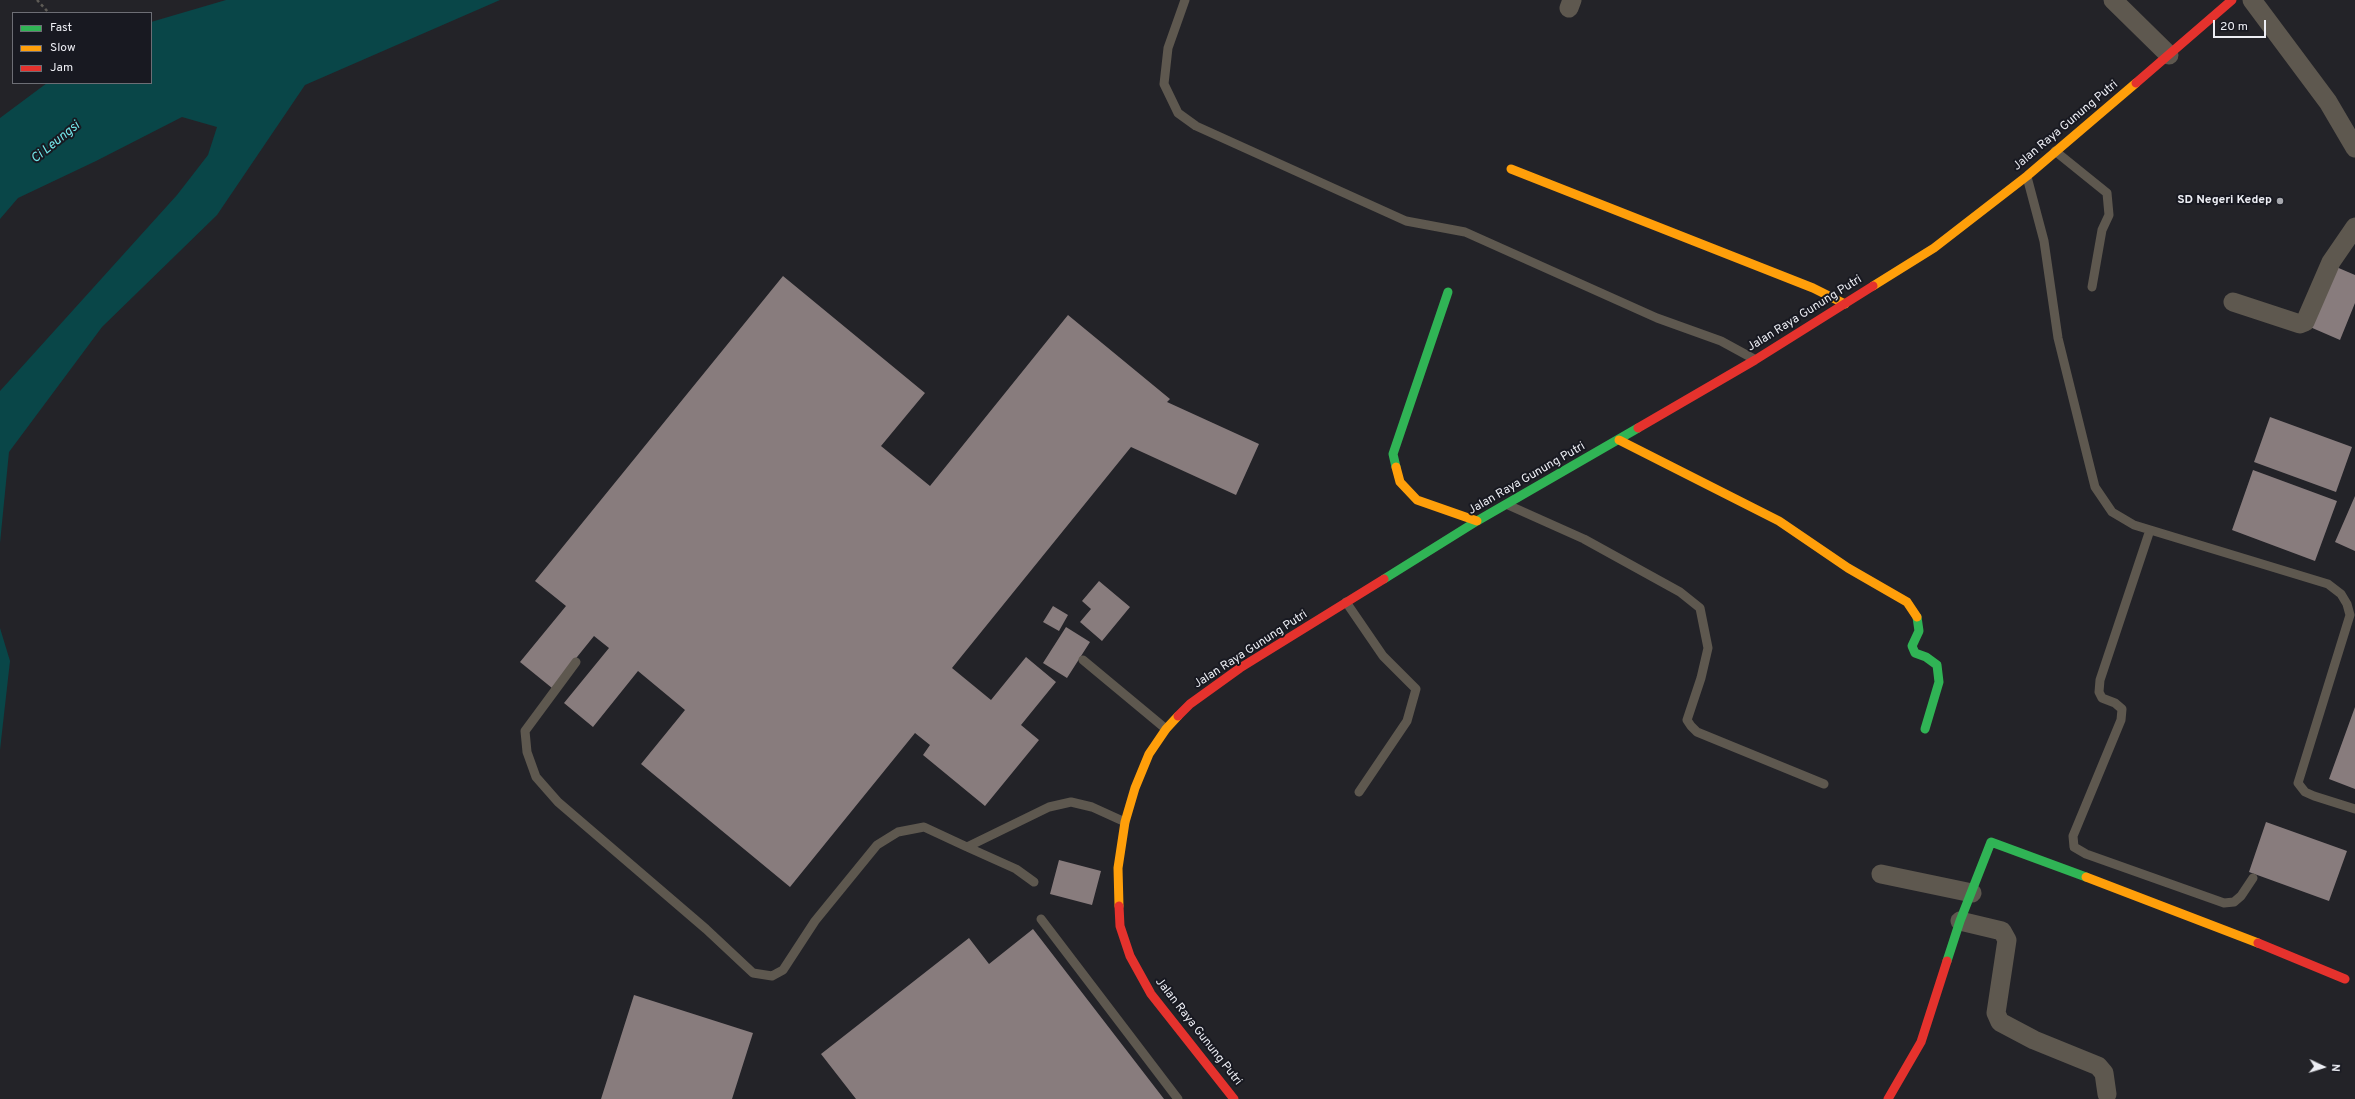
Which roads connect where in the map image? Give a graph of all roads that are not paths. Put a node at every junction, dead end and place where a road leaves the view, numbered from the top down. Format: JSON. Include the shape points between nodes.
{"nodes":[{"id":1,"x":1185,"y":0,"type":"edge"},
{"id":2,"x":2113,"y":0,"type":"edge"},
{"id":3,"x":2232,"y":0,"type":"edge"},
{"id":4,"x":2252,"y":0,"type":"edge"},
{"id":5,"x":2169,"y":56,"type":"junction"},
{"id":6,"x":2355,"y":148,"type":"edge"},
{"id":7,"x":2056,"y":151,"type":"junction"},
{"id":8,"x":1511,"y":169,"type":"dead end"},
{"id":9,"x":2027,"y":176,"type":"junction"},
{"id":10,"x":2355,"y":227,"type":"edge"},
{"id":11,"x":2092,"y":287,"type":"dead end"},
{"id":12,"x":1448,"y":292,"type":"dead end"},
{"id":13,"x":2233,"y":302,"type":"dead end"},
{"id":14,"x":1845,"y":304,"type":"junction"},
{"id":15,"x":1755,"y":360,"type":"junction"},
{"id":16,"x":1619,"y":440,"type":"junction"},
{"id":17,"x":1506,"y":505,"type":"junction"},
{"id":18,"x":1477,"y":521,"type":"junction"},
{"id":19,"x":2150,"y":530,"type":"junction"},
{"id":20,"x":1346,"y":602,"type":"junction"},
{"id":21,"x":1083,"y":660,"type":"dead end"},
{"id":22,"x":576,"y":662,"type":"dead end"},
{"id":23,"x":1166,"y":729,"type":"junction"},
{"id":24,"x":1925,"y":729,"type":"dead end"},
{"id":25,"x":1824,"y":784,"type":"dead end"},
{"id":26,"x":1359,"y":792,"type":"dead end"},
{"id":27,"x":2355,"y":809,"type":"edge"},
{"id":28,"x":1125,"y":822,"type":"junction"},
{"id":29,"x":967,"y":847,"type":"junction"},
{"id":30,"x":1881,"y":874,"type":"dead end"},
{"id":31,"x":2253,"y":878,"type":"dead end"},
{"id":32,"x":1034,"y":882,"type":"dead end"},
{"id":33,"x":1972,"y":893,"type":"junction"},
{"id":34,"x":1041,"y":919,"type":"dead end"},
{"id":35,"x":1960,"y":921,"type":"junction"},
{"id":36,"x":2345,"y":979,"type":"dead end"},
{"id":37,"x":2107,"y":1094,"type":"dead end"},
{"id":38,"x":1230,"y":1098,"type":"edge"},
{"id":39,"x":1178,"y":1099,"type":"edge"},
{"id":40,"x":1888,"y":1099,"type":"edge"}],
"edges":[{"from":1,"to":15,"type":"lane","via":[[1168,48],[1164,84],[1178,113],[1196,126],[1406,221],[1465,232],[1657,318],[1721,342]]},
{"from":2,"to":5,"type":"street"},
{"from":3,"to":5,"type":"street","name":"Jalan Raya Gunung Putri"},
{"from":4,"to":6,"type":"street","via":[[2328,102]]},
{"from":5,"to":7,"type":"street","name":"Jalan Raya Gunung Putri"},
{"from":7,"to":9,"type":"street","name":"Jalan Raya Gunung Putri"},
{"from":7,"to":11,"type":"lane","via":[[2107,193],[2109,215],[2102,230]]},
{"from":8,"to":14,"type":"street","via":[[1813,288]]},
{"from":9,"to":14,"type":"street","name":"Jalan Raya Gunung Putri","via":[[1934,248]]},
{"from":9,"to":19,"type":"lane","via":[[2044,241],[2058,338],[2095,487],[2112,512],[2134,525]]},
{"from":10,"to":13,"type":"street","via":[[2332,262],[2305,322],[2300,324]]},
{"from":12,"to":18,"type":"street","via":[[1393,454],[1400,482],[1417,500]]},
{"from":14,"to":15,"type":"street","name":"Jalan Raya Gunung Putri"},
{"from":15,"to":16,"type":"street","name":"Jalan Raya Gunung Putri"},
{"from":16,"to":17,"type":"street","name":"Jalan Raya Gunung Putri"},
{"from":16,"to":24,"type":"street","via":[[1779,521],[1848,568],[1907,602],[1918,619],[1919,631],[1912,646],[1915,653],[1937,665],[1939,682]]},
{"from":17,"to":18,"type":"street","name":"Jalan Raya Gunung Putri"},
{"from":17,"to":25,"type":"lane","via":[[1584,539],[1680,592],[1700,608],[1708,648],[1687,720],[1691,726],[1697,732]]},
{"from":18,"to":20,"type":"street","name":"Jalan Raya Gunung Putri"},
{"from":19,"to":27,"type":"lane","via":[[2328,584],[2341,594],[2350,615],[2298,784],[2305,792],[2314,796]]},
{"from":19,"to":31,"type":"lane","via":[[2100,680],[2099,692],[2102,698],[2122,709],[2121,720],[2073,836],[2074,847],[2086,854],[2224,903],[2234,902],[2241,896]]},
{"from":20,"to":23,"type":"street","name":"Jalan Raya Gunung Putri","via":[[1240,668],[1190,704]]},
{"from":20,"to":26,"type":"lane","via":[[1383,656],[1416,689],[1406,721]]},
{"from":21,"to":23,"type":"lane"},
{"from":22,"to":29,"type":"lane","via":[[525,731],[527,752],[536,777],[558,802],[706,928],[753,973],[772,976],[783,970],[815,922],[877,845],[898,832],[924,827]]},
{"from":23,"to":28,"type":"street","name":"Jalan Raya Gunung Putri","via":[[1149,754]]},
{"from":28,"to":29,"type":"lane","via":[[1092,807],[1071,802],[1049,807]]},
{"from":28,"to":38,"type":"street","name":"Jalan Raya Gunung Putri","via":[[1118,868],[1118,904],[1120,926],[1130,956],[1151,994]]},
{"from":29,"to":32,"type":"lane","via":[[1016,869]]},
{"from":30,"to":33,"type":"street"},
{"from":33,"to":35,"type":"street"},
{"from":33,"to":36,"type":"street","via":[[1991,842],[2178,911]]},
{"from":34,"to":39,"type":"lane"},
{"from":35,"to":37,"type":"street","via":[[2002,931],[2007,940],[1996,1013],[2000,1022],[2034,1040],[2098,1066],[2104,1073]]},
{"from":35,"to":40,"type":"street","via":[[1922,1042]]}]}
